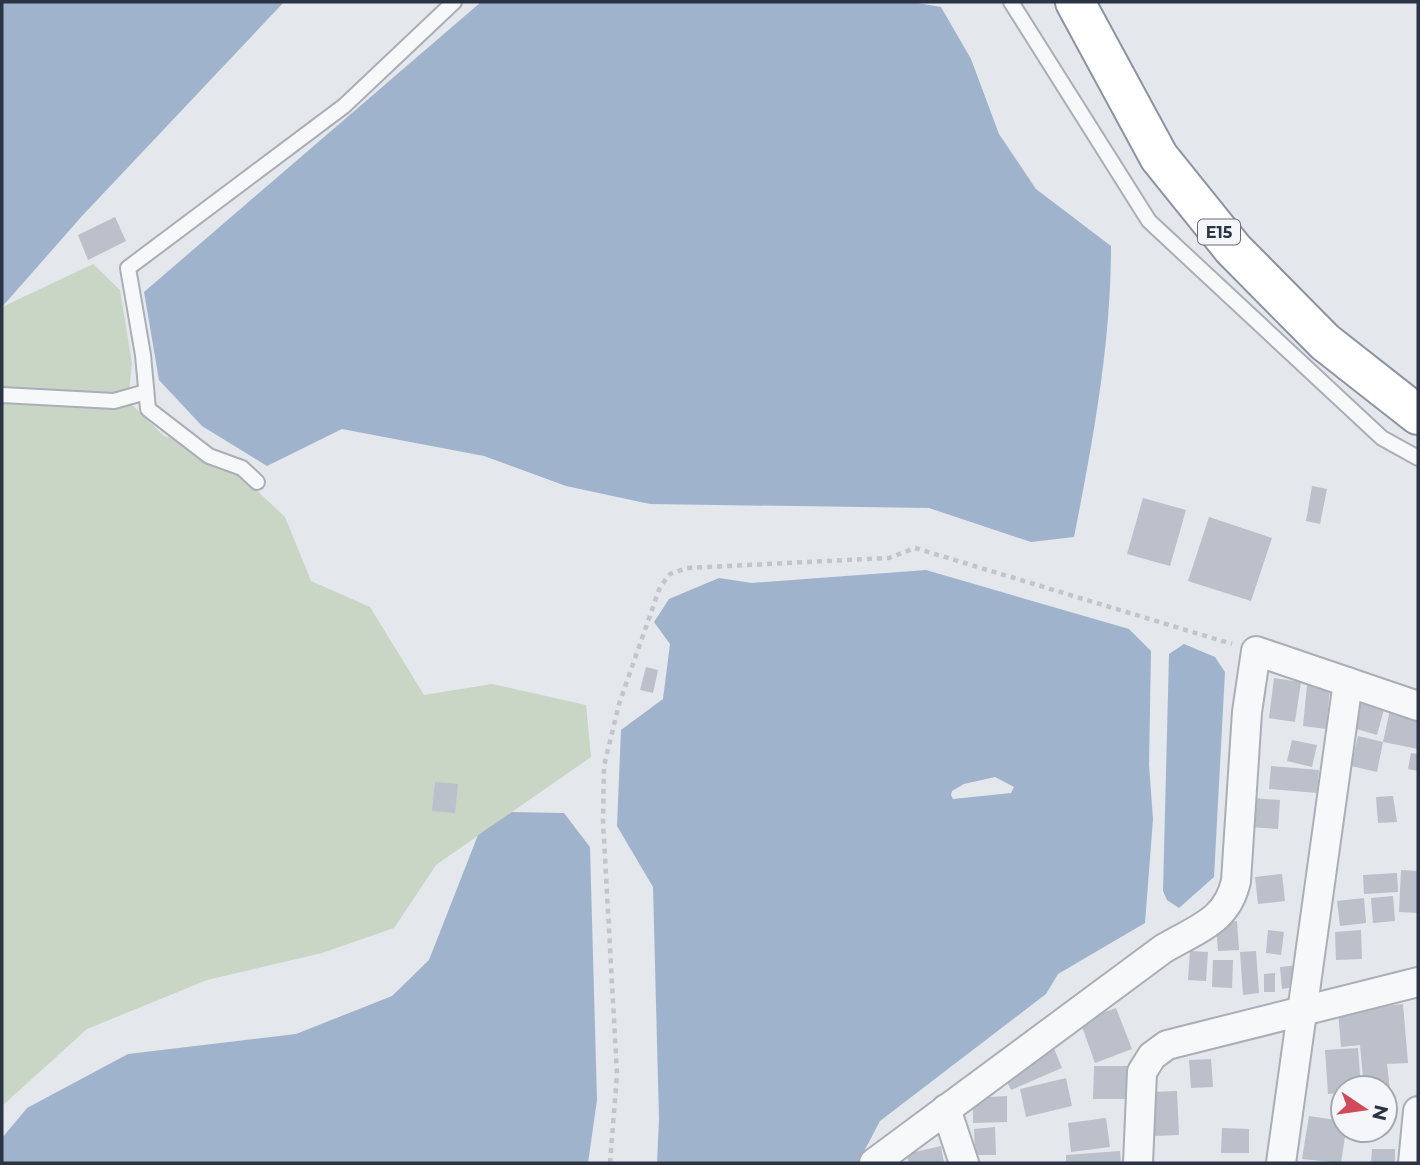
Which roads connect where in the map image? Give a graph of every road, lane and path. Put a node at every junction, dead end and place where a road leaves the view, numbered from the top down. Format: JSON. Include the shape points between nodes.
{"nodes":[{"id":1,"x":454,"y":2,"type":"edge"},
{"id":2,"x":1011,"y":2,"type":"edge"},
{"id":3,"x":1075,"y":2,"type":"edge"},
{"id":4,"x":146,"y":392,"type":"junction"},
{"id":5,"x":2,"y":395,"type":"edge"},
{"id":6,"x":1418,"y":415,"type":"edge"},
{"id":7,"x":1418,"y":458,"type":"edge"},
{"id":8,"x":257,"y":482,"type":"dead end"},
{"id":9,"x":1256,"y":652,"type":"junction"},
{"id":10,"x":1348,"y":682,"type":"junction"},
{"id":11,"x":1418,"y":706,"type":"edge"},
{"id":12,"x":1418,"y":982,"type":"edge"},
{"id":13,"x":1300,"y":1011,"type":"junction"},
{"id":14,"x":946,"y":1109,"type":"junction"},
{"id":15,"x":1418,"y":1111,"type":"edge"},
{"id":16,"x":610,"y":1163,"type":"edge"},
{"id":17,"x":874,"y":1163,"type":"edge"},
{"id":18,"x":964,"y":1163,"type":"edge"},
{"id":19,"x":1138,"y":1163,"type":"edge"},
{"id":20,"x":1281,"y":1163,"type":"edge"},
{"id":21,"x":1413,"y":1163,"type":"edge"}],
"edges":[{"from":1,"to":4,"type":"lane","via":[[344,106],[128,268]]},
{"from":2,"to":7,"type":"lane","via":[[1149,221],[1382,439]]},
{"from":3,"to":6,"type":"highway","number":"E15","via":[[1159,157],[1233,249],[1325,342]]},
{"from":4,"to":5,"type":"lane","via":[[114,401]]},
{"from":4,"to":8,"type":"lane","via":[[148,409],[177,434],[209,456],[242,468]]},
{"from":9,"to":10,"type":"street"},
{"from":9,"to":14,"type":"street","via":[[1231,902],[1215,919],[1163,948]]},
{"from":9,"to":16,"type":"path","via":[[915,548],[889,558],[687,568],[670,574],[645,621],[604,766],[617,1074]]},
{"from":10,"to":11,"type":"street"},
{"from":10,"to":13,"type":"street"},
{"from":12,"to":13,"type":"street"},
{"from":13,"to":19,"type":"street","via":[[1167,1045],[1152,1056],[1142,1072]]},
{"from":13,"to":20,"type":"street"},
{"from":14,"to":17,"type":"street"},
{"from":14,"to":18,"type":"street"},
{"from":15,"to":21,"type":"street"}]}
